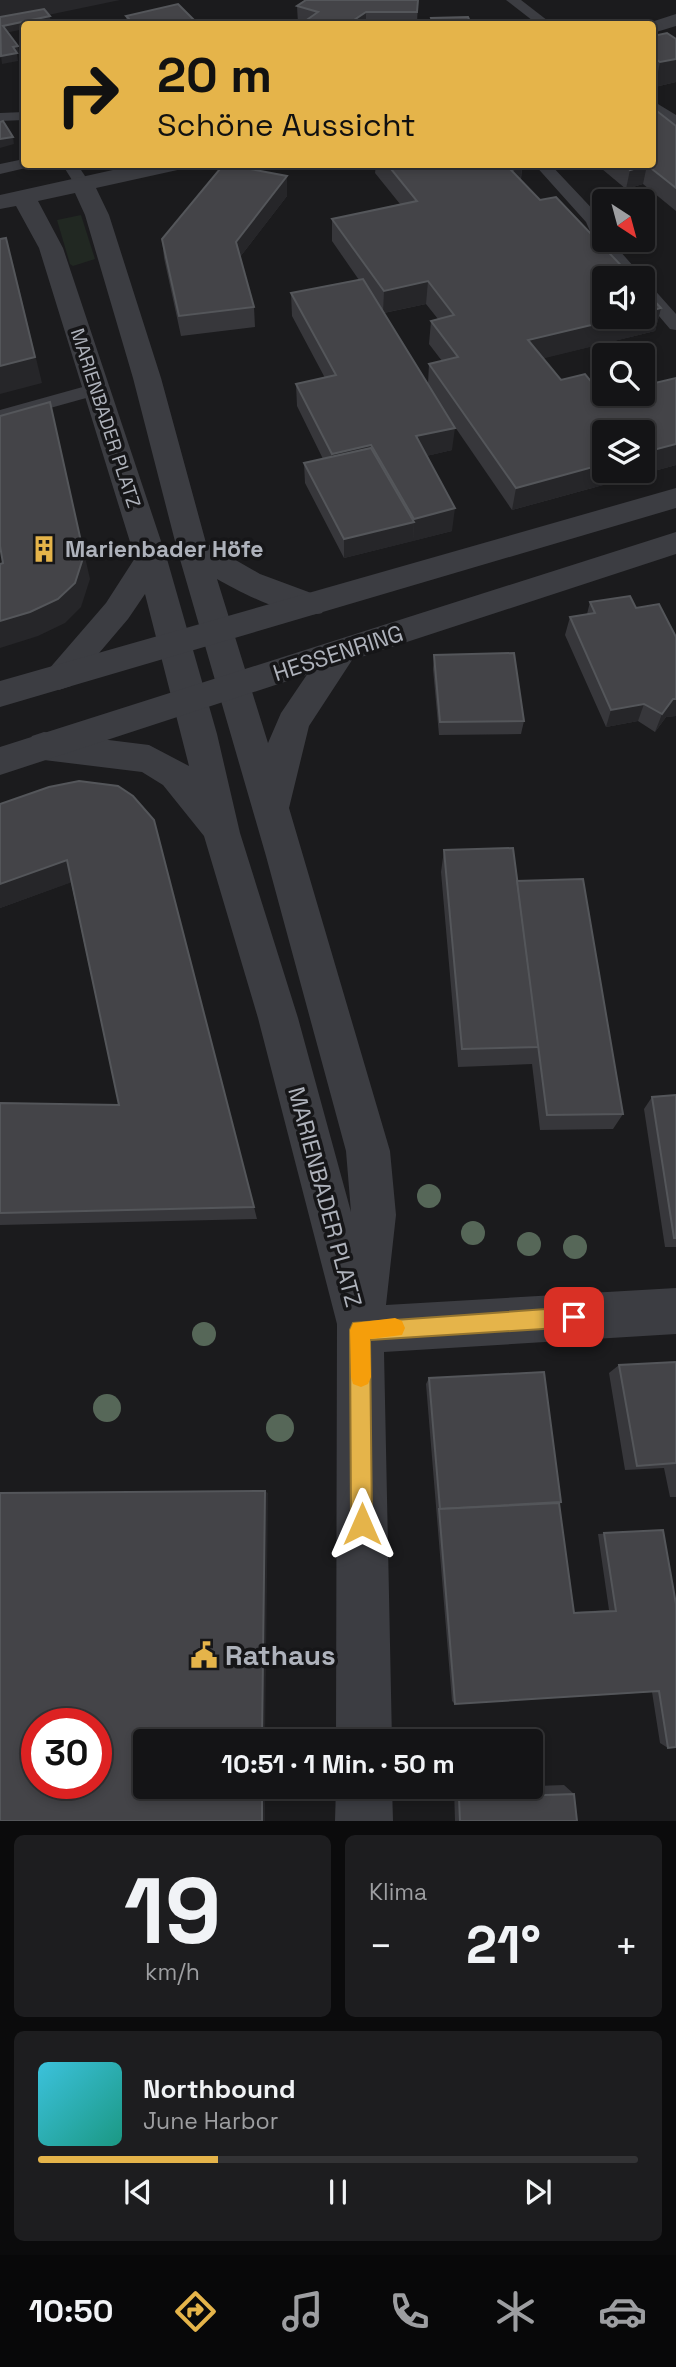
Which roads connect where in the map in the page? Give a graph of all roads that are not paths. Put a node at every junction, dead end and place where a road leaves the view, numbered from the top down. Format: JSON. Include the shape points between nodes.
{"nodes":[{"id":1,"x":513,"y":0,"type":"edge"},
{"id":2,"x":676,"y":20,"type":"edge"},
{"id":3,"x":541,"y":21,"type":"edge"},
{"id":4,"x":656,"y":26,"type":"edge"},
{"id":5,"x":656,"y":110,"type":"edge"},
{"id":6,"x":21,"y":116,"type":"edge"},
{"id":7,"x":0,"y":117,"type":"edge"},
{"id":8,"x":676,"y":126,"type":"edge"},
{"id":9,"x":21,"y":165,"type":"edge"},
{"id":10,"x":72,"y":168,"type":"edge"},
{"id":11,"x":157,"y":168,"type":"edge"},
{"id":12,"x":545,"y":168,"type":"edge"},
{"id":13,"x":0,"y":169,"type":"edge"},
{"id":14,"x":83,"y":185,"type":"junction"},
{"id":15,"x":24,"y":198,"type":"junction"},
{"id":16,"x":0,"y":203,"type":"edge"},
{"id":17,"x":625,"y":266,"type":"edge"},
{"id":18,"x":85,"y":270,"type":"junction"},
{"id":19,"x":655,"y":300,"type":"edge"},
{"id":20,"x":676,"y":325,"type":"edge"},
{"id":21,"x":97,"y":389,"type":"junction"},
{"id":22,"x":0,"y":416,"type":"edge"},
{"id":23,"x":676,"y":498,"type":"edge"},
{"id":24,"x":676,"y":543,"type":"edge"},
{"id":25,"x":192,"y":549,"type":"junction"},
{"id":26,"x":151,"y":559,"type":"junction"},
{"id":27,"x":311,"y":605,"type":"junction"},
{"id":28,"x":217,"y":632,"type":"junction"},
{"id":29,"x":174,"y":644,"type":"junction"},
{"id":30,"x":339,"y":653,"type":"junction"},
{"id":31,"x":59,"y":677,"type":"junction"},
{"id":32,"x":234,"y":687,"type":"junction"},
{"id":33,"x":0,"y":694,"type":"edge"},
{"id":34,"x":190,"y":701,"type":"junction"},
{"id":35,"x":44,"y":746,"type":"junction"},
{"id":36,"x":0,"y":761,"type":"edge"},
{"id":37,"x":271,"y":811,"type":"junction"},
{"id":38,"x":222,"y":834,"type":"junction"},
{"id":39,"x":676,"y":1311,"type":"edge"},
{"id":40,"x":360,"y":1330,"type":"junction"},
{"id":41,"x":364,"y":1729,"type":"edge"},
{"id":42,"x":364,"y":1799,"type":"edge"},
{"id":43,"x":364,"y":1821,"type":"edge"}],
"edges":[{"from":1,"to":3,"type":"lane"},
{"from":2,"to":4,"type":"street"},
{"from":5,"to":8,"type":"street"},
{"from":6,"to":7,"type":"lane"},
{"from":9,"to":13,"type":"lane"},
{"from":10,"to":14,"type":"lane"},
{"from":11,"to":14,"type":"street"},
{"from":12,"to":17,"type":"lane","via":[[594,220],[602,241]]},
{"from":14,"to":15,"type":"street"},
{"from":14,"to":18,"type":"street","name":"MARIENBADER PLATZ","via":[[92,201]]},
{"from":15,"to":16,"type":"street"},
{"from":15,"to":18,"type":"street","name":"MARIENBADER PLATZ","via":[[51,248]]},
{"from":18,"to":21,"type":"street","name":"MARIENBADER PLATZ"},
{"from":18,"to":25,"type":"street","name":"MARIENBADER PLATZ"},
{"from":19,"to":20,"type":"lane"},
{"from":21,"to":22,"type":"lane"},
{"from":21,"to":26,"type":"street","name":"MARIENBADER PLATZ"},
{"from":23,"to":27,"type":"street"},
{"from":24,"to":30,"type":"street","name":"HESSENRING"},
{"from":25,"to":27,"type":"street","via":[[232,576]]},
{"from":25,"to":28,"type":"street","name":"MARIENBADER PLATZ"},
{"from":26,"to":29,"type":"street","name":"MARIENBADER PLATZ"},
{"from":26,"to":31,"type":"street","via":[[117,611]]},
{"from":27,"to":28,"type":"street"},
{"from":28,"to":29,"type":"street"},
{"from":28,"to":32,"type":"street","name":"MARIENBADER PLATZ"},
{"from":29,"to":31,"type":"street"},
{"from":29,"to":34,"type":"street","name":"MARIENBADER PLATZ"},
{"from":30,"to":32,"type":"street","name":"HESSENRING"},
{"from":30,"to":37,"type":"street","name":"MARIENBADER PLATZ","via":[[293,722]]},
{"from":31,"to":33,"type":"street"},
{"from":32,"to":34,"type":"street","name":"HESSENRING"},
{"from":32,"to":37,"type":"street","name":"MARIENBADER PLATZ"},
{"from":34,"to":35,"type":"street","name":"HESSENRING"},
{"from":34,"to":38,"type":"street","name":"MARIENBADER PLATZ"},
{"from":35,"to":36,"type":"street","name":"HESSENRING"},
{"from":35,"to":38,"type":"street","name":"MARIENBADER PLATZ","via":[[149,759],[176,775]]},
{"from":37,"to":40,"type":"street","name":"MARIENBADER PLATZ","via":[[368,1150],[374,1215]]},
{"from":38,"to":40,"type":"street","name":"MARIENBADER PLATZ","via":[[278,1018]]},
{"from":39,"to":40,"type":"street"},
{"from":40,"to":41,"type":"street"},
{"from":42,"to":43,"type":"street"}]}
